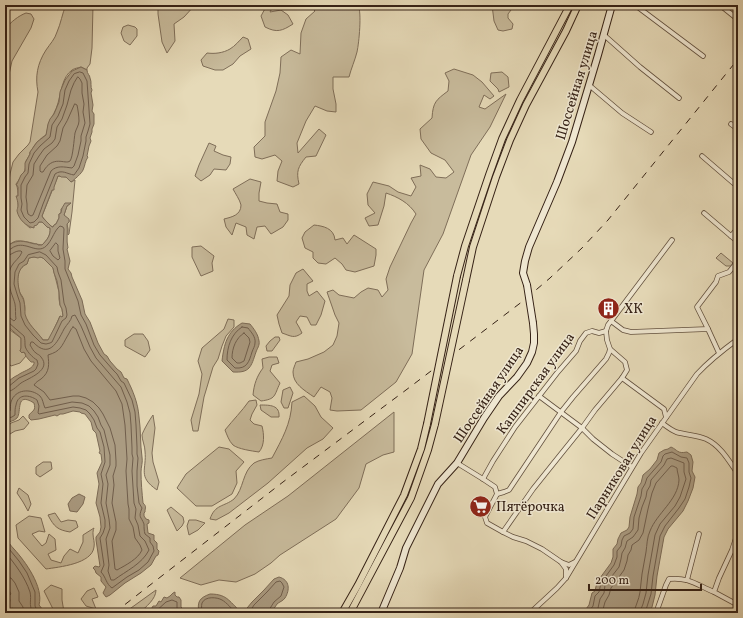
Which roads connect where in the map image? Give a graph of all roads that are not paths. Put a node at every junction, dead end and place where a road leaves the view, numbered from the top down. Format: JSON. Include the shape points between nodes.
{"nodes":[{"id":1,"x":570,"y":5,"type":"edge"},
{"id":2,"x":578,"y":5,"type":"edge"},
{"id":3,"x":612,"y":5,"type":"edge"},
{"id":4,"x":635,"y":5,"type":"edge"},
{"id":5,"x":720,"y":5,"type":"edge"},
{"id":6,"x":735,"y":17,"type":"dead end"},
{"id":7,"x":604,"y":35,"type":"junction"},
{"id":8,"x":703,"y":56,"type":"dead end"},
{"id":9,"x":589,"y":86,"type":"junction"},
{"id":10,"x":680,"y":98,"type":"dead end"},
{"id":11,"x":731,"y":124,"type":"dead end"},
{"id":12,"x":738,"y":129,"type":"edge"},
{"id":13,"x":651,"y":132,"type":"dead end"},
{"id":14,"x":702,"y":156,"type":"dead end"},
{"id":15,"x":738,"y":187,"type":"edge"},
{"id":16,"x":704,"y":213,"type":"dead end"},
{"id":17,"x":738,"y":228,"type":"edge"},
{"id":18,"x":731,"y":236,"type":"junction"},
{"id":19,"x":672,"y":240,"type":"dead end"},
{"id":20,"x":738,"y":242,"type":"edge"},
{"id":21,"x":738,"y":261,"type":"edge"},
{"id":22,"x":611,"y":321,"type":"junction"},
{"id":23,"x":708,"y":329,"type":"junction"},
{"id":24,"x":606,"y":331,"type":"junction"},
{"id":25,"x":738,"y":339,"type":"edge"},
{"id":26,"x":610,"y":349,"type":"junction"},
{"id":27,"x":719,"y":353,"type":"junction"},
{"id":28,"x":622,"y":378,"type":"junction"},
{"id":29,"x":539,"y":396,"type":"junction"},
{"id":30,"x":561,"y":412,"type":"junction"},
{"id":31,"x":666,"y":417,"type":"junction"},
{"id":32,"x":662,"y":423,"type":"junction"},
{"id":33,"x":582,"y":428,"type":"junction"},
{"id":34,"x":457,"y":463,"type":"junction"},
{"id":35,"x":632,"y":467,"type":"junction"},
{"id":36,"x":738,"y":474,"type":"edge"},
{"id":37,"x":484,"y":479,"type":"junction"},
{"id":38,"x":497,"y":494,"type":"junction"},
{"id":39,"x":503,"y":532,"type":"junction"},
{"id":40,"x":738,"y":532,"type":"edge"},
{"id":41,"x":699,"y":534,"type":"dead end"},
{"id":42,"x":561,"y":562,"type":"junction"},
{"id":43,"x":576,"y":562,"type":"junction"},
{"id":44,"x":566,"y":578,"type":"junction"},
{"id":45,"x":687,"y":580,"type":"junction"},
{"id":46,"x":714,"y":592,"type":"junction"},
{"id":47,"x":386,"y":601,"type":"junction"},
{"id":48,"x":738,"y":605,"type":"edge"},
{"id":49,"x":342,"y":613,"type":"edge"},
{"id":50,"x":350,"y":613,"type":"edge"},
{"id":51,"x":377,"y":613,"type":"edge"},
{"id":52,"x":381,"y":613,"type":"edge"},
{"id":53,"x":530,"y":613,"type":"edge"},
{"id":54,"x":656,"y":613,"type":"edge"}],
"edges":[{"from":1,"to":49,"type":"main road","bridge":true,"via":[[502,139],[457,276],[421,449],[404,495]]},
{"from":2,"to":50,"type":"main road","name":"Шоссейная улица","bridge":true,"via":[[526,105],[496,177],[473,247],[435,424],[411,498]]},
{"from":3,"to":7,"type":"main road","name":"Шоссейная улица"},
{"from":4,"to":8,"type":"street"},
{"from":5,"to":6,"type":"street"},
{"from":7,"to":9,"type":"main road","name":"Шоссейная улица"},
{"from":7,"to":10,"type":"street"},
{"from":9,"to":13,"type":"street","via":[[622,113]]},
{"from":9,"to":34,"type":"main road","name":"Шоссейная улица","bridge":true,"via":[[572,142],[524,260],[523,273],[534,334],[532,352],[517,377],[499,396],[484,418]]},
{"from":11,"to":12,"type":"street"},
{"from":14,"to":15,"type":"street"},
{"from":16,"to":18,"type":"street"},
{"from":17,"to":18,"type":"street"},
{"from":18,"to":20,"type":"street"},
{"from":19,"to":22,"type":"street"},
{"from":21,"to":23,"type":"street","via":[[729,272],[718,276],[697,307]]},
{"from":22,"to":23,"type":"street","via":[[631,332]]},
{"from":22,"to":24,"type":"street"},
{"from":23,"to":27,"type":"street"},
{"from":24,"to":26,"type":"street"},
{"from":24,"to":29,"type":"street","name":"Кашпирская улица","via":[[586,333],[576,350]]},
{"from":25,"to":27,"type":"street","name":"Парниковая улица"},
{"from":26,"to":28,"type":"street","via":[[625,362],[627,370]]},
{"from":26,"to":30,"type":"street","via":[[606,359]]},
{"from":27,"to":31,"type":"street","name":"Парниковая улица","via":[[697,374]]},
{"from":28,"to":31,"type":"street","via":[[664,409]]},
{"from":28,"to":33,"type":"street"},
{"from":29,"to":30,"type":"street"},
{"from":29,"to":37,"type":"street","name":"Кашпирская улица","via":[[515,427]]},
{"from":30,"to":33,"type":"street"},
{"from":30,"to":38,"type":"street","via":[[509,490]]},
{"from":31,"to":32,"type":"street","name":"Парниковая улица"},
{"from":32,"to":35,"type":"street","name":"Парниковая улица"},
{"from":32,"to":36,"type":"street","via":[[675,432],[694,435],[714,444],[723,452]]},
{"from":33,"to":35,"type":"street","via":[[612,454]]},
{"from":33,"to":39,"type":"street"},
{"from":34,"to":37,"type":"street"},
{"from":34,"to":47,"type":"main road","name":"Шоссейная улица","via":[[438,484],[406,548]]},
{"from":35,"to":43,"type":"street","name":"Парниковая улица"},
{"from":37,"to":38,"type":"street","via":[[494,487]]},
{"from":38,"to":39,"type":"street","via":[[485,517],[487,523]]},
{"from":39,"to":42,"type":"street","via":[[526,541]]},
{"from":40,"to":46,"type":"street"},
{"from":41,"to":45,"type":"street"},
{"from":42,"to":43,"type":"street","via":[[569,565]]},
{"from":42,"to":44,"type":"street","via":[[566,569]]},
{"from":43,"to":44,"type":"street","name":"Парниковая улица"},
{"from":44,"to":53,"type":"street","name":"Парниковая улица"},
{"from":45,"to":46,"type":"street"},
{"from":45,"to":54,"type":"street","via":[[669,579]]},
{"from":46,"to":48,"type":"street"},
{"from":47,"to":51,"type":"main road","name":"Шоссейная улица"},
{"from":47,"to":52,"type":"main road","name":"Шоссейная улица"}]}
